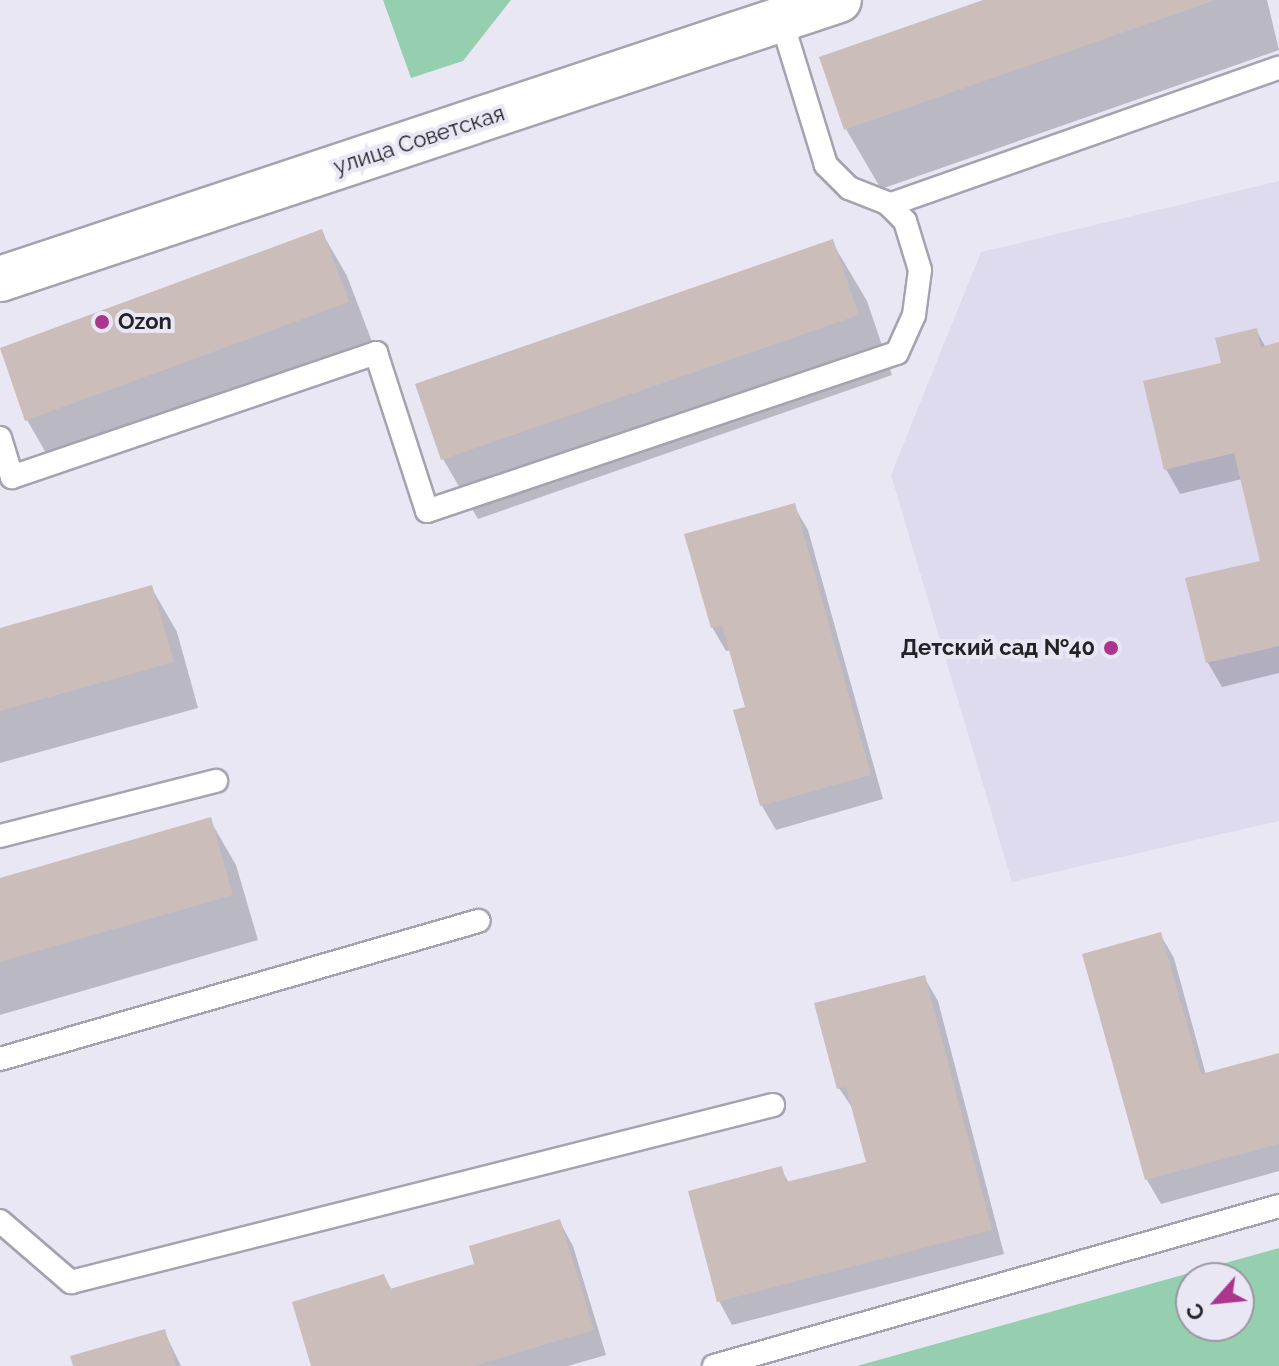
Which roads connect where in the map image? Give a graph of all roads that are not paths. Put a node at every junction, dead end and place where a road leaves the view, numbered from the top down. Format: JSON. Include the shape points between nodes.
{"nodes":[{"id":1,"x":839,"y":0,"type":"edge"},
{"id":2,"x":781,"y":19,"type":"junction"},
{"id":3,"x":1279,"y":68,"type":"edge"},
{"id":4,"x":889,"y":205,"type":"junction"},
{"id":5,"x":0,"y":279,"type":"edge"},
{"id":6,"x":0,"y":438,"type":"edge"},
{"id":7,"x":216,"y":781,"type":"dead end"},
{"id":8,"x":0,"y":836,"type":"edge"},
{"id":9,"x":479,"y":921,"type":"dead end"},
{"id":10,"x":0,"y":1059,"type":"edge"},
{"id":11,"x":773,"y":1105,"type":"dead end"},
{"id":12,"x":1279,"y":1206,"type":"edge"},
{"id":13,"x":0,"y":1221,"type":"edge"},
{"id":14,"x":714,"y":1366,"type":"edge"}],
"edges":[{"from":1,"to":2,"type":"street","name":"улица Советская"},
{"from":2,"to":4,"type":"lane","via":[[826,165],[849,188]]},
{"from":2,"to":5,"type":"street","name":"улица Советская"},
{"from":3,"to":4,"type":"lane"},
{"from":4,"to":6,"type":"lane","via":[[905,221],[920,270],[914,315],[897,353],[427,511],[376,353],[12,477]]},
{"from":7,"to":8,"type":"lane"},
{"from":9,"to":10,"type":"lane"},
{"from":11,"to":13,"type":"lane","via":[[71,1282]]},
{"from":12,"to":14,"type":"lane"}]}
